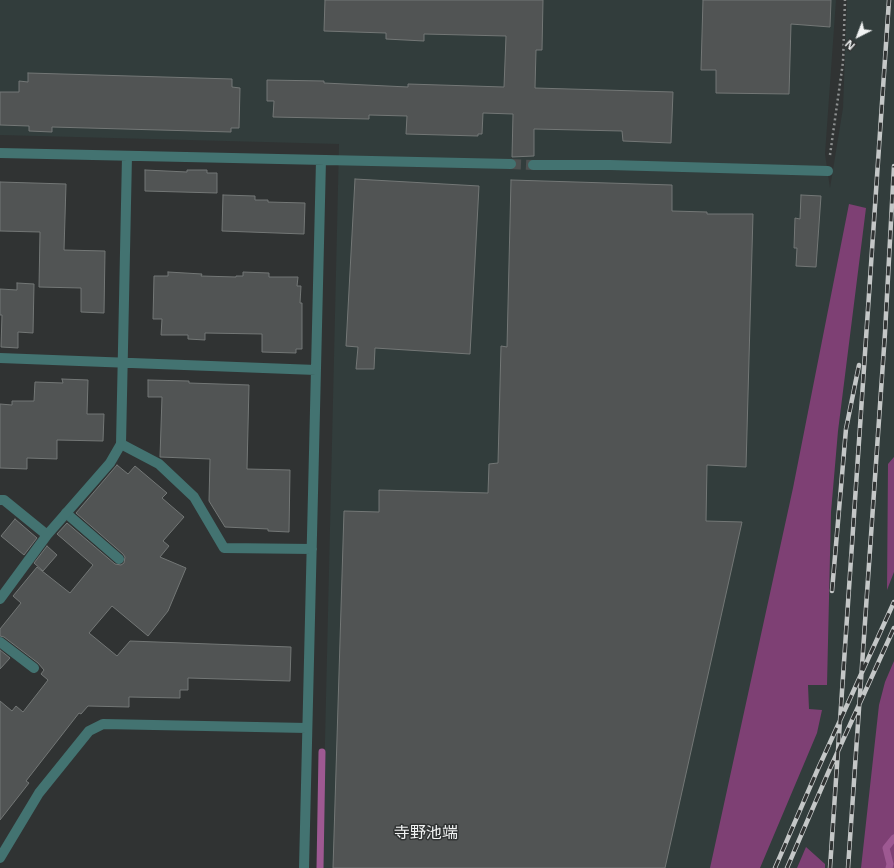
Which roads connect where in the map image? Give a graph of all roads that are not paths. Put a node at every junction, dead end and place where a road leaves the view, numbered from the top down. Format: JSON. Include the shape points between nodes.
{"nodes":[{"id":1,"x":0,"y":153,"type":"edge"},
{"id":2,"x":127,"y":156,"type":"junction"},
{"id":3,"x":322,"y":160,"type":"junction"},
{"id":4,"x":512,"y":164,"type":"tunnel mouth"},
{"id":5,"x":534,"y":165,"type":"tunnel mouth"},
{"id":6,"x":828,"y":171,"type":"road end"},
{"id":7,"x":0,"y":358,"type":"edge"},
{"id":8,"x":123,"y":363,"type":"junction"},
{"id":9,"x":316,"y":370,"type":"junction"},
{"id":10,"x":121,"y":444,"type":"junction"},
{"id":11,"x":0,"y":500,"type":"edge"},
{"id":12,"x":66,"y":513,"type":"junction"},
{"id":13,"x":47,"y":535,"type":"junction"},
{"id":14,"x":312,"y":549,"type":"junction"},
{"id":15,"x":119,"y":559,"type":"dead end"},
{"id":16,"x":0,"y":599,"type":"edge"},
{"id":17,"x":0,"y":642,"type":"edge"},
{"id":18,"x":34,"y":668,"type":"dead end"},
{"id":19,"x":307,"y":728,"type":"junction"},
{"id":20,"x":0,"y":858,"type":"edge"},
{"id":21,"x":304,"y":868,"type":"edge"}],
"edges":[{"from":1,"to":2,"type":"street"},
{"from":2,"to":3,"type":"street"},
{"from":2,"to":8,"type":"street"},
{"from":3,"to":4,"type":"street"},
{"from":3,"to":9,"type":"street"},
{"from":5,"to":6,"type":"street"},
{"from":7,"to":8,"type":"street"},
{"from":8,"to":9,"type":"street"},
{"from":8,"to":10,"type":"street"},
{"from":9,"to":14,"type":"street"},
{"from":10,"to":12,"type":"street","via":[[110,463]]},
{"from":10,"to":14,"type":"street","via":[[159,464],[194,497],[224,548]]},
{"from":11,"to":13,"type":"street","via":[[4,500]]},
{"from":12,"to":13,"type":"street"},
{"from":12,"to":15,"type":"street"},
{"from":13,"to":16,"type":"street"},
{"from":14,"to":19,"type":"street"},
{"from":17,"to":18,"type":"street"},
{"from":19,"to":20,"type":"street","via":[[103,724],[89,731],[39,793]]},
{"from":19,"to":21,"type":"street"}]}
